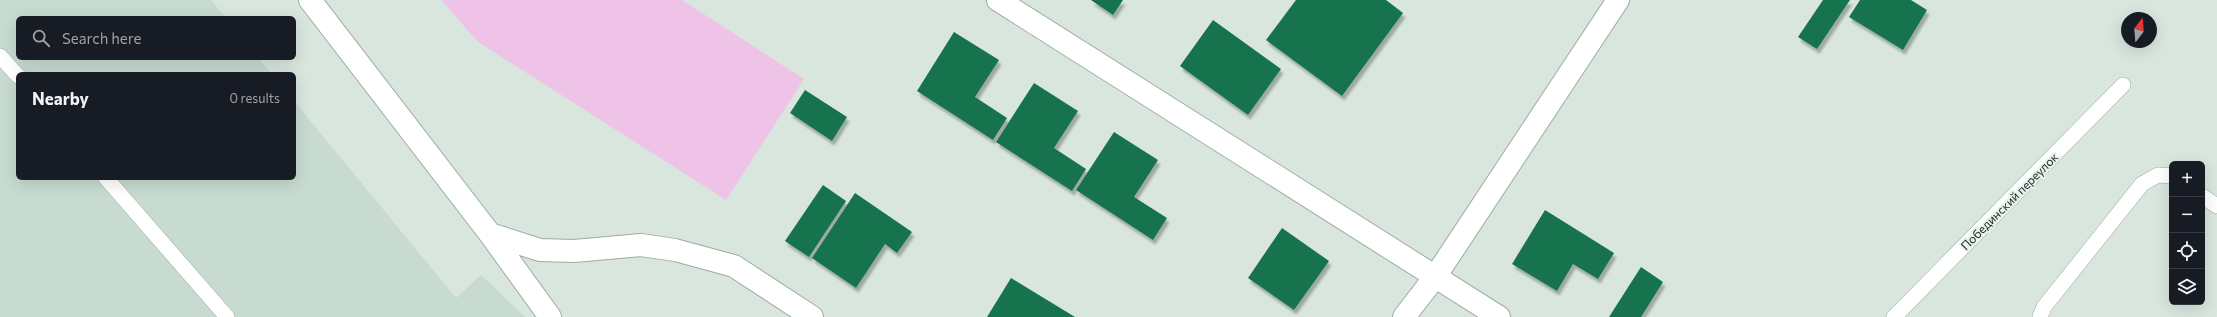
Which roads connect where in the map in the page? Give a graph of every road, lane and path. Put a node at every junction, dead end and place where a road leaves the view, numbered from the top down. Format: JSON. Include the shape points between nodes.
{"nodes":[{"id":1,"x":310,"y":0,"type":"edge"},
{"id":2,"x":998,"y":0,"type":"edge"},
{"id":3,"x":1610,"y":3,"type":"edge"},
{"id":4,"x":0,"y":56,"type":"edge"},
{"id":5,"x":16,"y":74,"type":"edge"},
{"id":6,"x":2123,"y":85,"type":"dead end"},
{"id":7,"x":2169,"y":176,"type":"edge"},
{"id":8,"x":108,"y":180,"type":"edge"},
{"id":9,"x":2204,"y":197,"type":"edge"},
{"id":10,"x":2217,"y":206,"type":"edge"},
{"id":11,"x":490,"y":234,"type":"junction"},
{"id":12,"x":1435,"y":277,"type":"junction"},
{"id":13,"x":227,"y":317,"type":"edge"},
{"id":14,"x":550,"y":317,"type":"edge"},
{"id":15,"x":812,"y":317,"type":"edge"},
{"id":16,"x":1404,"y":317,"type":"edge"},
{"id":17,"x":1499,"y":317,"type":"edge"},
{"id":18,"x":1894,"y":317,"type":"edge"},
{"id":19,"x":2040,"y":317,"type":"edge"}],
"edges":[{"from":1,"to":11,"type":"street"},
{"from":2,"to":12,"type":"street"},
{"from":3,"to":12,"type":"street"},
{"from":4,"to":5,"type":"lane"},
{"from":6,"to":18,"type":"lane","name":"Побединский переулок"},
{"from":7,"to":19,"type":"lane","via":[[2158,175],[2142,184],[2044,307]]},
{"from":8,"to":13,"type":"lane"},
{"from":9,"to":10,"type":"lane"},
{"from":11,"to":14,"type":"street"},
{"from":11,"to":15,"type":"street","via":[[540,250],[574,252],[641,245],[676,250],[734,266]]},
{"from":12,"to":16,"type":"street"},
{"from":12,"to":17,"type":"street"}]}
